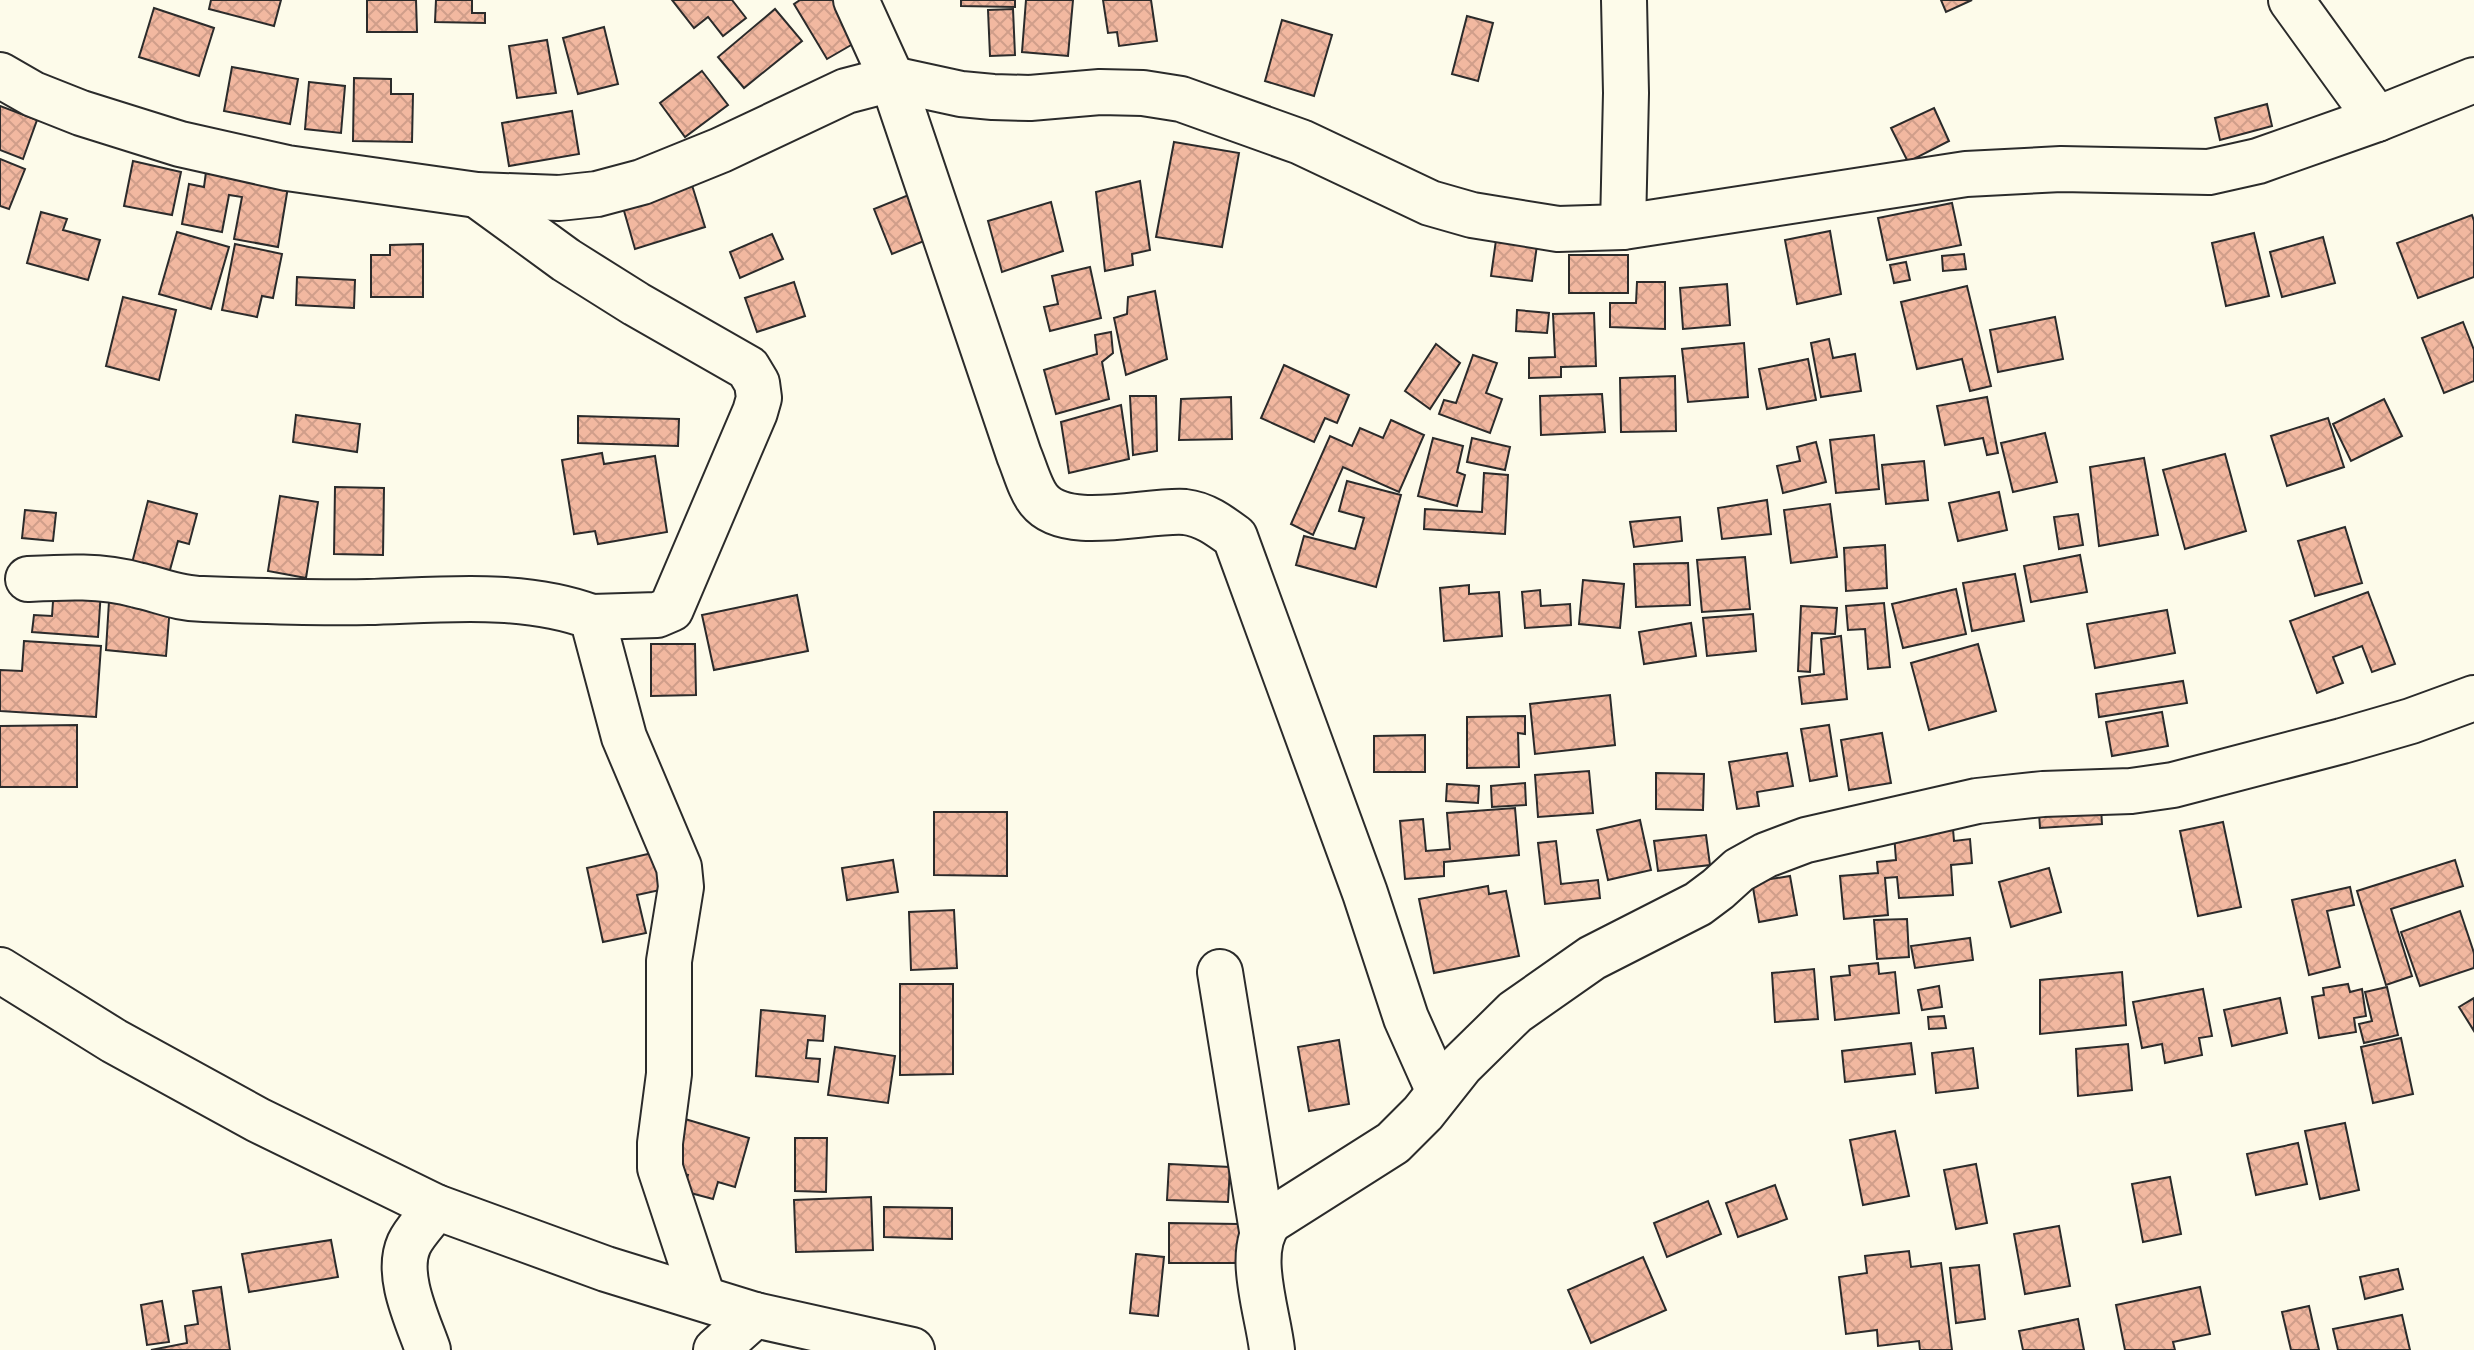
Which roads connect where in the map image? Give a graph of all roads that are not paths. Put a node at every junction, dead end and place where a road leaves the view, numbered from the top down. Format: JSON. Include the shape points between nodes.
{"nodes":[{"id":1,"x":856,"y":0,"type":"edge"},
{"id":2,"x":1624,"y":0,"type":"edge"},
{"id":3,"x":2291,"y":0,"type":"edge"},
{"id":4,"x":0,"y":75,"type":"edge"},
{"id":5,"x":892,"y":79,"type":"junction"},
{"id":6,"x":2474,"y":80,"type":"edge"},
{"id":7,"x":2377,"y":119,"type":"junction"},
{"id":8,"x":477,"y":195,"type":"junction"},
{"id":9,"x":1623,"y":227,"type":"junction"},
{"id":10,"x":28,"y":579,"type":"dead end"},
{"id":11,"x":592,"y":617,"type":"junction"},
{"id":12,"x":2474,"y":698,"type":"edge"},
{"id":13,"x":0,"y":970,"type":"edge"},
{"id":14,"x":1220,"y":972,"type":"dead end"},
{"id":15,"x":1439,"y":1092,"type":"junction"},
{"id":16,"x":436,"y":1207,"type":"junction"},
{"id":17,"x":1262,"y":1231,"type":"junction"},
{"id":18,"x":703,"y":1298,"type":"junction"},
{"id":19,"x":735,"y":1338,"type":"edge"},
{"id":20,"x":428,"y":1350,"type":"edge"},
{"id":21,"x":912,"y":1350,"type":"edge"},
{"id":22,"x":1272,"y":1350,"type":"edge"}],
"edges":[{"from":1,"to":5,"type":"street"},
{"from":2,"to":9,"type":"street"},
{"from":3,"to":7,"type":"street"},
{"from":4,"to":8,"type":"street","via":[[81,113],[180,144],[287,168]]},
{"from":5,"to":8,"type":"street","via":[[846,91],[642,182],[559,198]]},
{"from":5,"to":9,"type":"street","via":[[993,97],[1100,92],[1181,99],[1301,142],[1430,203],[1543,227]]},
{"from":5,"to":15,"type":"street","via":[[1037,499],[1057,513],[1086,518],[1187,512],[1235,537],[1406,1018]]},
{"from":6,"to":7,"type":"street"},
{"from":7,"to":9,"type":"street","via":[[2258,161],[2209,172],[2061,169],[1966,174]]},
{"from":8,"to":11,"type":"street","via":[[566,260],[748,368],[757,383],[759,398],[743,443],[671,609],[657,615]]},
{"from":10,"to":11,"type":"street","via":[[82,576],[200,599],[508,601],[569,608]]},
{"from":11,"to":18,"type":"street","via":[[624,737],[679,867],[681,887],[669,961],[669,1074],[660,1168]]},
{"from":12,"to":15,"type":"street","via":[[2342,741],[2173,785],[1977,801],[1793,845],[1739,870],[1698,904],[1592,958],[1505,1021]]},
{"from":13,"to":16,"type":"street","via":[[114,1041],[258,1120]]},
{"from":14,"to":17,"type":"street"},
{"from":15,"to":17,"type":"street","via":[[1393,1143],[1282,1212]]},
{"from":16,"to":18,"type":"street"},
{"from":16,"to":20,"type":"street","via":[[409,1244],[405,1266]]},
{"from":17,"to":22,"type":"street","via":[[1259,1268]]},
{"from":18,"to":19,"type":"street"},
{"from":19,"to":21,"type":"street"}]}
